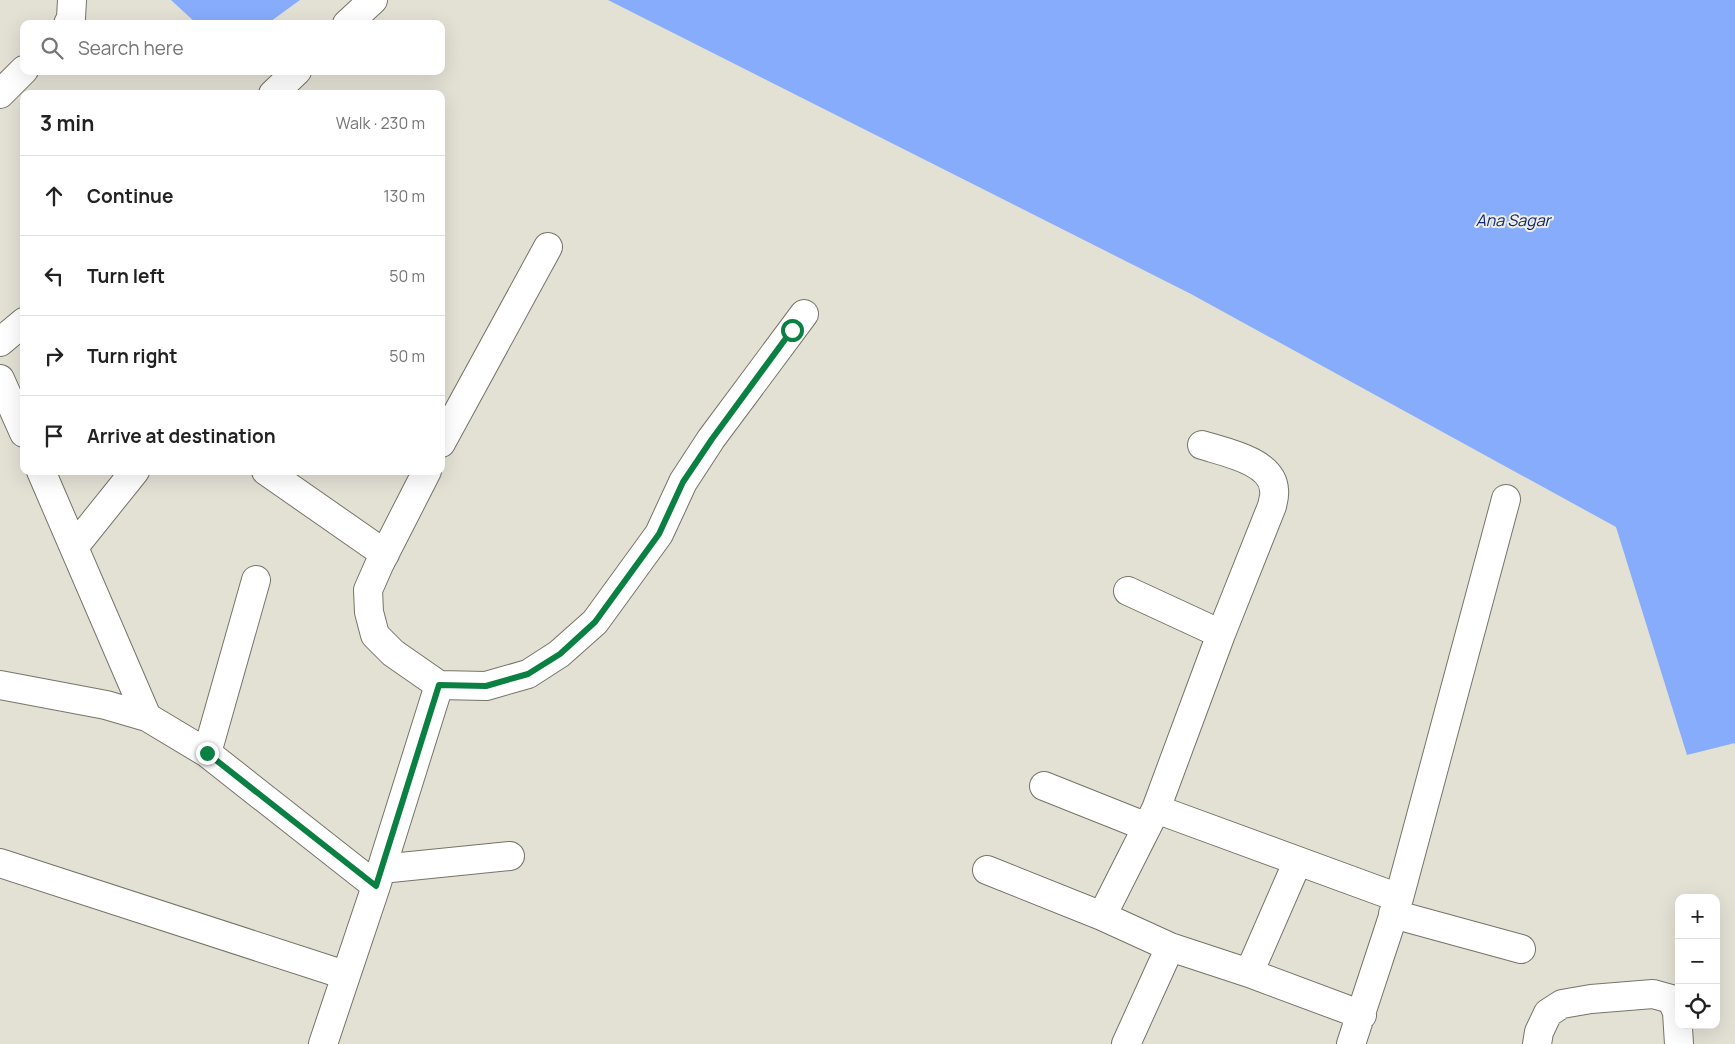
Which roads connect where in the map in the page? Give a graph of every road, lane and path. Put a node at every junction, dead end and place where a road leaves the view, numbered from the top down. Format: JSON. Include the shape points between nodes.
{"nodes":[{"id":1,"x":72,"y":0,"type":"edge"},
{"id":2,"x":373,"y":0,"type":"edge"},
{"id":3,"x":71,"y":20,"type":"edge"},
{"id":4,"x":351,"y":20,"type":"edge"},
{"id":5,"x":20,"y":74,"type":"edge"},
{"id":6,"x":293,"y":75,"type":"edge"},
{"id":7,"x":277,"y":90,"type":"edge"},
{"id":8,"x":0,"y":94,"type":"edge"},
{"id":9,"x":548,"y":247,"type":"dead end"},
{"id":10,"x":804,"y":314,"type":"dead end"},
{"id":11,"x":20,"y":325,"type":"edge"},
{"id":12,"x":0,"y":342,"type":"edge"},
{"id":13,"x":0,"y":379,"type":"edge"},
{"id":14,"x":20,"y":424,"type":"edge"},
{"id":15,"x":445,"y":436,"type":"edge"},
{"id":16,"x":1202,"y":445,"type":"dead end"},
{"id":17,"x":43,"y":475,"type":"edge"},
{"id":18,"x":133,"y":475,"type":"edge"},
{"id":19,"x":272,"y":475,"type":"edge"},
{"id":20,"x":425,"y":475,"type":"edge"},
{"id":21,"x":1506,"y":499,"type":"dead end"},
{"id":22,"x":74,"y":547,"type":"junction"},
{"id":23,"x":385,"y":554,"type":"junction"},
{"id":24,"x":256,"y":580,"type":"dead end"},
{"id":25,"x":1128,"y":592,"type":"dead end"},
{"id":26,"x":1221,"y":634,"type":"junction"},
{"id":27,"x":0,"y":685,"type":"edge"},
{"id":28,"x":439,"y":685,"type":"junction"},
{"id":29,"x":148,"y":717,"type":"junction"},
{"id":30,"x":207,"y":753,"type":"junction"},
{"id":31,"x":1044,"y":786,"type":"dead end"},
{"id":32,"x":1152,"y":818,"type":"junction"},
{"id":33,"x":510,"y":856,"type":"dead end"},
{"id":34,"x":1297,"y":862,"type":"junction"},
{"id":35,"x":0,"y":863,"type":"edge"},
{"id":36,"x":986,"y":870,"type":"dead end"},
{"id":37,"x":378,"y":878,"type":"junction"},
{"id":38,"x":1396,"y":906,"type":"junction"},
{"id":39,"x":1102,"y":916,"type":"junction"},
{"id":40,"x":1170,"y":948,"type":"junction"},
{"id":41,"x":1521,"y":949,"type":"dead end"},
{"id":42,"x":1249,"y":973,"type":"junction"},
{"id":43,"x":345,"y":976,"type":"junction"},
{"id":44,"x":1362,"y":1015,"type":"junction"},
{"id":45,"x":323,"y":1044,"type":"edge"},
{"id":46,"x":1126,"y":1044,"type":"edge"},
{"id":47,"x":1351,"y":1044,"type":"edge"},
{"id":48,"x":1537,"y":1044,"type":"edge"},
{"id":49,"x":1679,"y":1044,"type":"edge"}],
"edges":[{"from":1,"to":3,"type":"street"},
{"from":2,"to":4,"type":"street"},
{"from":5,"to":8,"type":"street"},
{"from":6,"to":7,"type":"street"},
{"from":9,"to":15,"type":"street"},
{"from":10,"to":28,"type":"street","via":[[712,439],[683,482],[659,534],[595,622],[560,654],[528,674],[486,686]]},
{"from":11,"to":12,"type":"street"},
{"from":13,"to":14,"type":"street"},
{"from":16,"to":26,"type":"street","via":[[1255,463],[1268,474],[1275,489],[1272,506]]},
{"from":17,"to":22,"type":"street"},
{"from":18,"to":22,"type":"street"},
{"from":19,"to":23,"type":"street"},
{"from":20,"to":23,"type":"street"},
{"from":21,"to":38,"type":"street"},
{"from":22,"to":29,"type":"street"},
{"from":23,"to":28,"type":"street","via":[[368,590],[375,635],[393,653]]},
{"from":24,"to":30,"type":"street"},
{"from":25,"to":26,"type":"street"},
{"from":26,"to":32,"type":"street"},
{"from":27,"to":29,"type":"street","via":[[106,705]]},
{"from":28,"to":37,"type":"street"},
{"from":29,"to":30,"type":"street"},
{"from":30,"to":37,"type":"street"},
{"from":31,"to":32,"type":"street"},
{"from":32,"to":34,"type":"street"},
{"from":32,"to":39,"type":"street"},
{"from":33,"to":37,"type":"street"},
{"from":34,"to":38,"type":"street"},
{"from":34,"to":42,"type":"street"},
{"from":35,"to":43,"type":"street"},
{"from":36,"to":39,"type":"street"},
{"from":37,"to":43,"type":"street"},
{"from":38,"to":41,"type":"street"},
{"from":38,"to":44,"type":"street"},
{"from":39,"to":40,"type":"street"},
{"from":40,"to":42,"type":"street"},
{"from":40,"to":46,"type":"street"},
{"from":42,"to":44,"type":"street"},
{"from":43,"to":45,"type":"street"},
{"from":44,"to":47,"type":"street"},
{"from":48,"to":49,"type":"street","via":[[1548,1013],[1562,1004],[1653,994],[1671,999],[1677,1012]]}]}
